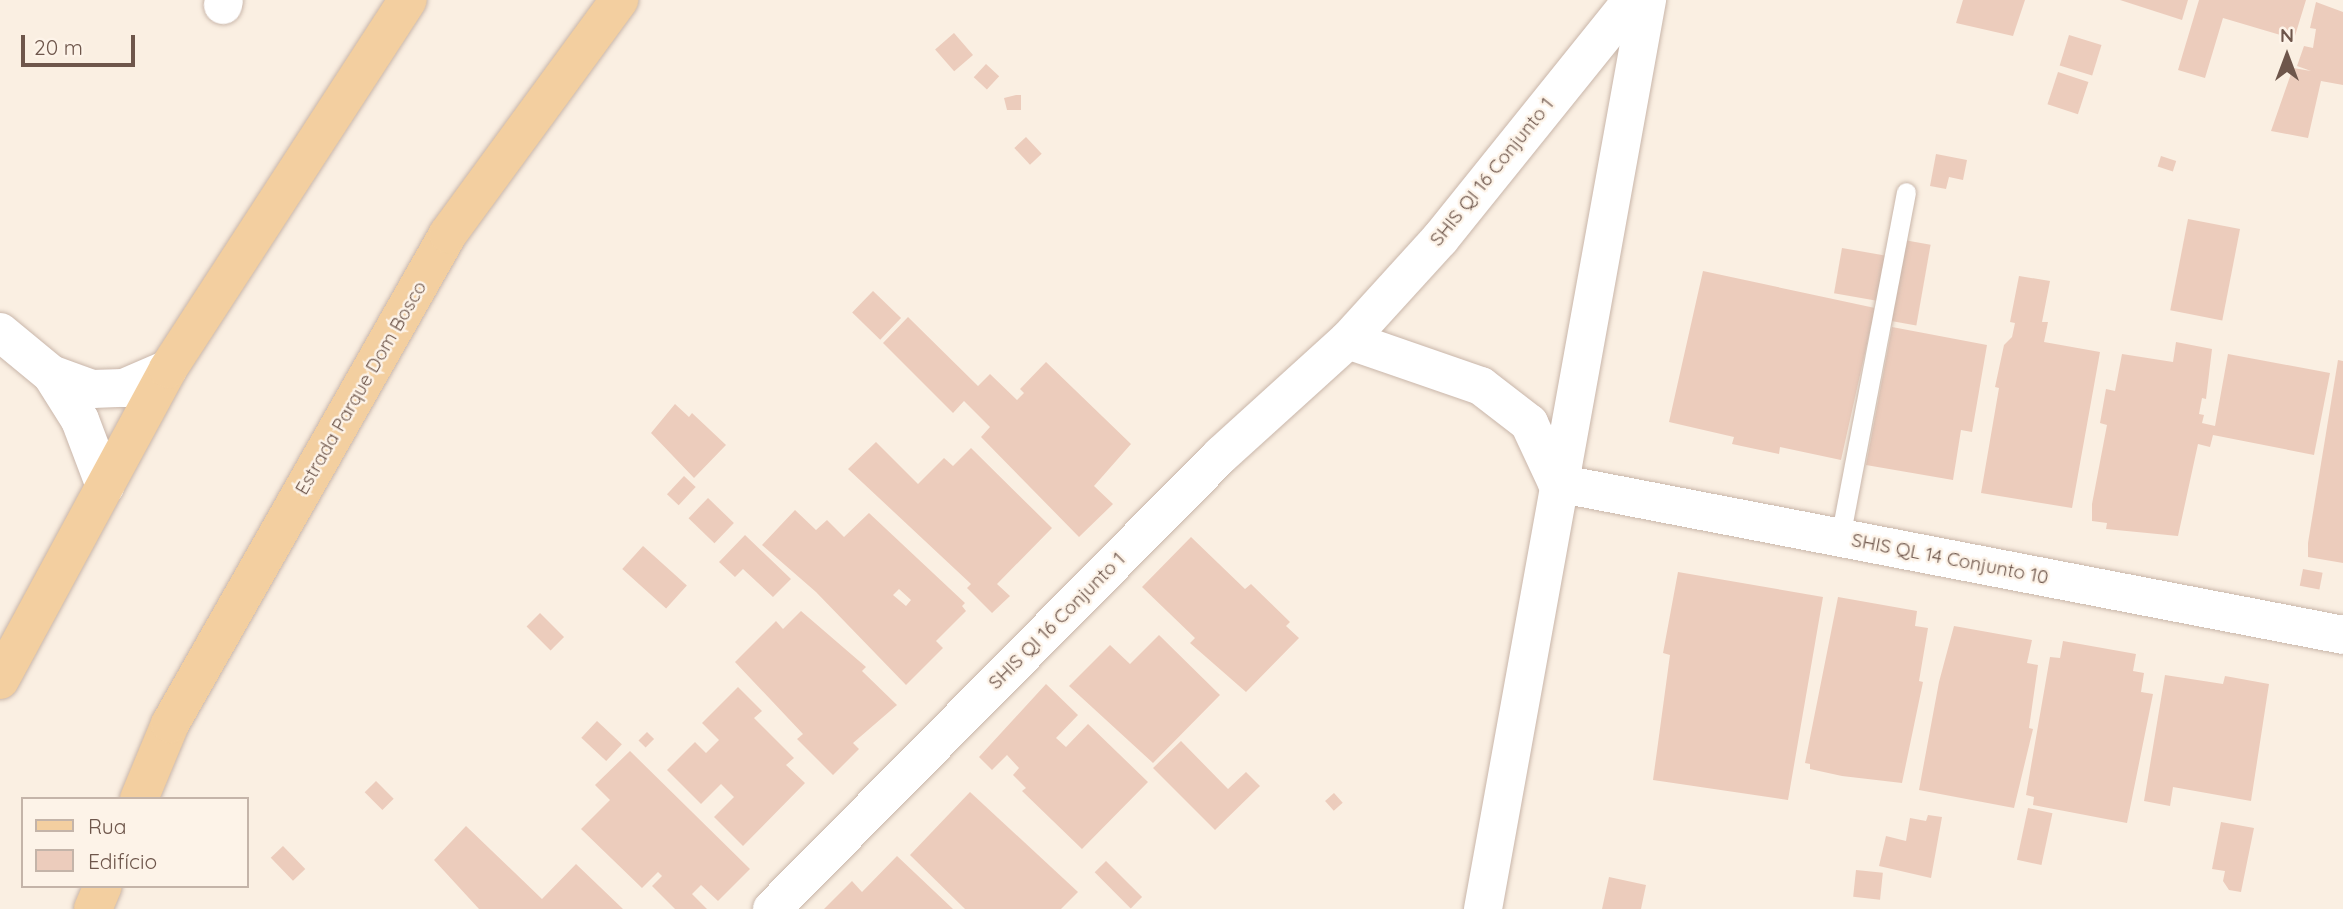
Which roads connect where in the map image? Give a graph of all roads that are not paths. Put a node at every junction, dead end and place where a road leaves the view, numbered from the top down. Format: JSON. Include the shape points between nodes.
{"nodes":[{"id":1,"x":408,"y":0,"type":"edge"},
{"id":2,"x":619,"y":0,"type":"edge"},
{"id":3,"x":1632,"y":0,"type":"edge"},
{"id":4,"x":1647,"y":0,"type":"edge"},
{"id":5,"x":1906,"y":191,"type":"dead end"},
{"id":6,"x":0,"y":332,"type":"edge"},
{"id":7,"x":1348,"y":340,"type":"junction"},
{"id":8,"x":169,"y":369,"type":"junction"},
{"id":9,"x":51,"y":374,"type":"junction"},
{"id":10,"x":1557,"y":483,"type":"junction"},
{"id":11,"x":105,"y":486,"type":"junction"},
{"id":12,"x":1840,"y":538,"type":"junction"},
{"id":13,"x":2343,"y":635,"type":"edge"},
{"id":14,"x":0,"y":680,"type":"edge"},
{"id":15,"x":140,"y":797,"type":"edge"},
{"id":16,"x":102,"y":888,"type":"edge"},
{"id":17,"x":93,"y":909,"type":"edge"},
{"id":18,"x":772,"y":909,"type":"edge"},
{"id":19,"x":1483,"y":909,"type":"edge"}],
"edges":[{"from":1,"to":8,"type":"main road"},
{"from":2,"to":15,"type":"main road","name":"Estrada Parque Dom Bosco","via":[[448,234],[170,724]]},
{"from":3,"to":7,"type":"street","name":"SHIS QI 16 Conjunto 1","via":[[1440,239]]},
{"from":4,"to":10,"type":"street"},
{"from":5,"to":12,"type":"lane"},
{"from":6,"to":9,"type":"street"},
{"from":7,"to":10,"type":"street","via":[[1480,386],[1529,423]]},
{"from":7,"to":18,"type":"street","name":"SHIS QI 16 Conjunto 1","via":[[1221,455]]},
{"from":8,"to":9,"type":"street","via":[[124,388],[92,389]]},
{"from":8,"to":11,"type":"main road"},
{"from":9,"to":11,"type":"street","via":[[80,420]]},
{"from":10,"to":12,"type":"street","name":"SHIS QL 14 Conjunto 10"},
{"from":10,"to":19,"type":"street"},
{"from":11,"to":14,"type":"main road"},
{"from":12,"to":13,"type":"street","name":"SHIS QL 14 Conjunto 10"},
{"from":16,"to":17,"type":"main road"}]}
